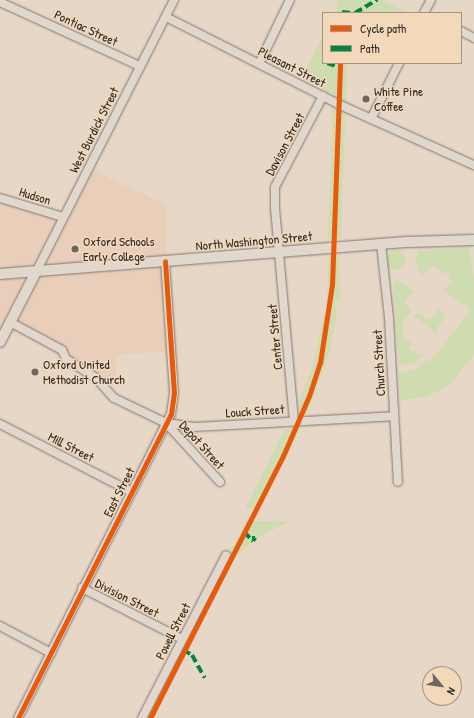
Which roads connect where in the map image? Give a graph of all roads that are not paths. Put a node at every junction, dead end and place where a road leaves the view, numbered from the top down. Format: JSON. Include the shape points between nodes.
{"nodes":[{"id":1,"x":174,"y":0,"type":"edge"},
{"id":2,"x":290,"y":0,"type":"edge"},
{"id":3,"x":431,"y":0,"type":"edge"},
{"id":4,"x":0,"y":2,"type":"edge"},
{"id":5,"x":425,"y":12,"type":"edge"},
{"id":6,"x":166,"y":17,"type":"junction"},
{"id":7,"x":462,"y":32,"type":"edge"},
{"id":8,"x":474,"y":38,"type":"edge"},
{"id":9,"x":259,"y":64,"type":"junction"},
{"id":10,"x":398,"y":64,"type":"edge"},
{"id":11,"x":140,"y":66,"type":"junction"},
{"id":12,"x":323,"y":96,"type":"junction"},
{"id":13,"x":370,"y":119,"type":"junction"},
{"id":14,"x":474,"y":165,"type":"edge"},
{"id":15,"x":0,"y":198,"type":"edge"},
{"id":16,"x":64,"y":217,"type":"junction"},
{"id":17,"x":474,"y":240,"type":"edge"},
{"id":18,"x":381,"y":244,"type":"junction"},
{"id":19,"x":280,"y":252,"type":"junction"},
{"id":20,"x":165,"y":261,"type":"junction"},
{"id":21,"x":36,"y":272,"type":"junction"},
{"id":22,"x":0,"y":274,"type":"edge"},
{"id":23,"x":10,"y":322,"type":"junction"},
{"id":24,"x":0,"y":342,"type":"edge"},
{"id":25,"x":394,"y":416,"type":"junction"},
{"id":26,"x":294,"y":421,"type":"junction"},
{"id":27,"x":166,"y":423,"type":"junction"},
{"id":28,"x":0,"y":424,"type":"edge"},
{"id":29,"x":220,"y":482,"type":"dead end"},
{"id":30,"x":398,"y":482,"type":"dead end"},
{"id":31,"x":132,"y":492,"type":"junction"},
{"id":32,"x":226,"y":555,"type":"dead end"},
{"id":33,"x":82,"y":588,"type":"junction"},
{"id":34,"x":0,"y":626,"type":"edge"},
{"id":35,"x":182,"y":639,"type":"junction"},
{"id":36,"x":51,"y":653,"type":"junction"},
{"id":37,"x":18,"y":718,"type":"edge"},
{"id":38,"x":142,"y":718,"type":"edge"}],
"edges":[{"from":1,"to":6,"type":"street","name":"West Burdick Street"},
{"from":2,"to":9,"type":"street"},
{"from":3,"to":5,"type":"street"},
{"from":4,"to":11,"type":"street","name":"Pontiac Street"},
{"from":6,"to":9,"type":"street","name":"Pleasant Street"},
{"from":6,"to":11,"type":"street","name":"West Burdick Street"},
{"from":7,"to":8,"type":"street"},
{"from":9,"to":12,"type":"street","name":"Pleasant Street"},
{"from":10,"to":13,"type":"street"},
{"from":11,"to":16,"type":"street","name":"West Burdick Street"},
{"from":12,"to":13,"type":"street","name":"Pleasant Street"},
{"from":12,"to":19,"type":"street","name":"Davison Street","via":[[276,187]]},
{"from":13,"to":14,"type":"street","name":"Pleasant Street"},
{"from":15,"to":16,"type":"street","name":"Hudson"},
{"from":16,"to":21,"type":"street","name":"West Burdick Street"},
{"from":17,"to":18,"type":"main road","name":"North Washington Street"},
{"from":18,"to":19,"type":"main road","name":"North Washington Street"},
{"from":18,"to":25,"type":"street","name":"Church Street","via":[[389,318]]},
{"from":19,"to":20,"type":"main road","name":"North Washington Street"},
{"from":19,"to":26,"type":"street","name":"Center Street"},
{"from":20,"to":21,"type":"main road","name":"North Washington Street"},
{"from":20,"to":27,"type":"street","name":"East Street","via":[[174,394],[173,406]]},
{"from":21,"to":22,"type":"main road","name":"North Washington Street"},
{"from":21,"to":23,"type":"main road"},
{"from":23,"to":24,"type":"main road"},
{"from":23,"to":27,"type":"street","via":[[62,350],[66,359],[95,377],[114,398]]},
{"from":25,"to":26,"type":"street","name":"Louck Street"},
{"from":25,"to":30,"type":"street","name":"Church Street"},
{"from":26,"to":27,"type":"street","name":"Louck Street","via":[[194,427]]},
{"from":27,"to":29,"type":"street","name":"Depot Street"},
{"from":27,"to":31,"type":"street","name":"East Street"},
{"from":28,"to":31,"type":"street","name":"Mill Street"},
{"from":31,"to":33,"type":"street","name":"East Street"},
{"from":32,"to":35,"type":"street","name":"Powell Street"},
{"from":33,"to":35,"type":"street","name":"Division Street"},
{"from":33,"to":36,"type":"street","name":"East Street"},
{"from":34,"to":36,"type":"street"},
{"from":35,"to":38,"type":"street","name":"Powell Street"},
{"from":36,"to":37,"type":"street","name":"East Street"}]}
